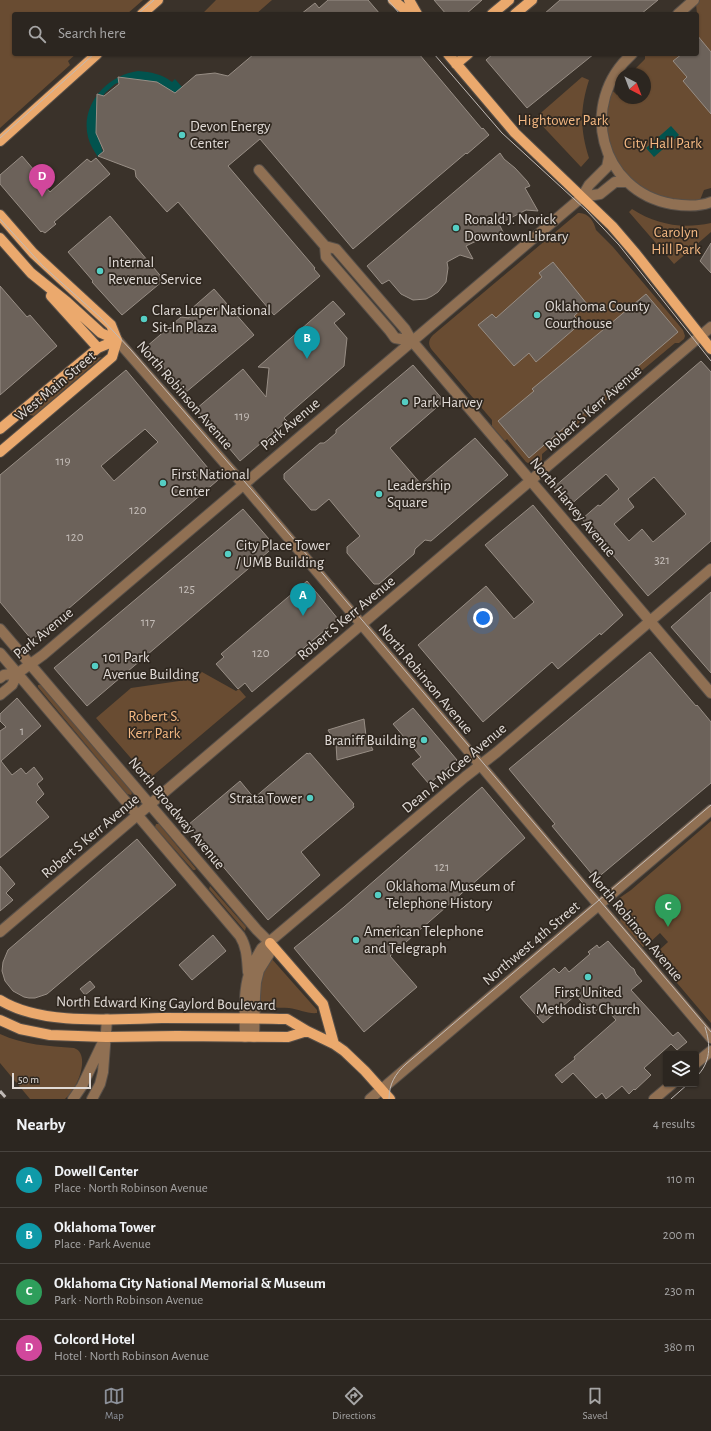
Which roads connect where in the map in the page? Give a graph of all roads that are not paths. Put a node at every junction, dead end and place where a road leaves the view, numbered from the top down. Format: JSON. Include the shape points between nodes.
{"nodes":[{"id":1,"x":158,"y":0,"type":"edge"},
{"id":2,"x":393,"y":0,"type":"edge"},
{"id":3,"x":409,"y":0,"type":"edge"},
{"id":4,"x":509,"y":0,"type":"edge"},
{"id":5,"x":532,"y":0,"type":"edge"},
{"id":6,"x":694,"y":0,"type":"edge"},
{"id":7,"x":144,"y":12,"type":"edge"},
{"id":8,"x":408,"y":12,"type":"edge"},
{"id":9,"x":416,"y":12,"type":"edge"},
{"id":10,"x":494,"y":12,"type":"edge"},
{"id":11,"x":517,"y":12,"type":"edge"},
{"id":12,"x":680,"y":12,"type":"edge"},
{"id":13,"x":95,"y":56,"type":"edge"},
{"id":14,"x":450,"y":56,"type":"edge"},
{"id":15,"x":466,"y":56,"type":"edge"},
{"id":16,"x":630,"y":56,"type":"edge"},
{"id":17,"x":456,"y":64,"type":"junction"},
{"id":18,"x":0,"y":141,"type":"edge"},
{"id":19,"x":610,"y":157,"type":"junction"},
{"id":20,"x":259,"y":170,"type":"dead end"},
{"id":21,"x":627,"y":182,"type":"junction"},
{"id":22,"x":582,"y":197,"type":"junction"},
{"id":23,"x":711,"y":202,"type":"edge"},
{"id":24,"x":0,"y":215,"type":"edge"},
{"id":25,"x":0,"y":238,"type":"edge"},
{"id":26,"x":31,"y":273,"type":"junction"},
{"id":27,"x":711,"y":327,"type":"edge"},
{"id":28,"x":700,"y":336,"type":"junction"},
{"id":29,"x":117,"y":340,"type":"junction"},
{"id":30,"x":412,"y":341,"type":"junction"},
{"id":31,"x":98,"y":348,"type":"junction"},
{"id":32,"x":711,"y":349,"type":"edge"},
{"id":33,"x":20,"y":412,"type":"junction"},
{"id":34,"x":32,"y":425,"type":"junction"},
{"id":35,"x":0,"y":429,"type":"edge"},
{"id":36,"x":0,"y":452,"type":"edge"},
{"id":37,"x":531,"y":481,"type":"junction"},
{"id":38,"x":243,"y":484,"type":"junction"},
{"id":39,"x":711,"y":569,"type":"edge"},
{"id":40,"x":650,"y":621,"type":"junction"},
{"id":41,"x":360,"y":624,"type":"junction"},
{"id":42,"x":0,"y":628,"type":"edge"},
{"id":43,"x":0,"y":653,"type":"edge"},
{"id":44,"x":30,"y":664,"type":"junction"},
{"id":45,"x":18,"y":673,"type":"junction"},
{"id":46,"x":0,"y":678,"type":"edge"},
{"id":47,"x":711,"y":693,"type":"edge"},
{"id":48,"x":0,"y":695,"type":"edge"},
{"id":49,"x":480,"y":765,"type":"junction"},
{"id":50,"x":150,"y":804,"type":"junction"},
{"id":51,"x":711,"y":810,"type":"edge"},
{"id":52,"x":138,"y":815,"type":"junction"},
{"id":53,"x":598,"y":906,"type":"junction"},
{"id":54,"x":0,"y":932,"type":"edge"},
{"id":55,"x":270,"y":942,"type":"junction"},
{"id":56,"x":249,"y":974,"type":"junction"},
{"id":57,"x":0,"y":1000,"type":"edge"},
{"id":58,"x":250,"y":1018,"type":"junction"},
{"id":59,"x":107,"y":1019,"type":"junction"},
{"id":60,"x":0,"y":1020,"type":"edge"},
{"id":61,"x":307,"y":1031,"type":"junction"},
{"id":62,"x":106,"y":1036,"type":"junction"},
{"id":63,"x":249,"y":1037,"type":"junction"},
{"id":64,"x":711,"y":1038,"type":"edge"},
{"id":65,"x":334,"y":1044,"type":"junction"},
{"id":66,"x":711,"y":1050,"type":"edge"},
{"id":67,"x":699,"y":1060,"type":"edge"},
{"id":68,"x":668,"y":1087,"type":"edge"},
{"id":69,"x":382,"y":1089,"type":"junction"},
{"id":70,"x":72,"y":1099,"type":"edge"},
{"id":71,"x":92,"y":1099,"type":"edge"},
{"id":72,"x":370,"y":1099,"type":"edge"},
{"id":73,"x":390,"y":1099,"type":"edge"},
{"id":74,"x":654,"y":1099,"type":"edge"}],
"edges":[{"from":1,"to":7,"type":"main road"},
{"from":2,"to":8,"type":"main road"},
{"from":3,"to":9,"type":"main road"},
{"from":4,"to":10,"type":"main road"},
{"from":5,"to":11,"type":"main road"},
{"from":6,"to":12,"type":"street"},
{"from":13,"to":18,"type":"main road"},
{"from":14,"to":17,"type":"main road"},
{"from":15,"to":17,"type":"main road"},
{"from":16,"to":19,"type":"street","via":[[614,75],[603,100],[601,124],[603,139]]},
{"from":17,"to":22,"type":"main road","via":[[516,133]]},
{"from":19,"to":21,"type":"street"},
{"from":19,"to":22,"type":"street","name":"Park Avenue","via":[[607,167]]},
{"from":20,"to":30,"type":"street","name":"North Harvey Avenue","via":[[324,246],[336,249],[405,329]]},
{"from":21,"to":22,"type":"street","name":"Park Avenue","via":[[615,182],[600,194]]},
{"from":21,"to":23,"type":"street","via":[[641,193],[663,202],[691,206]]},
{"from":22,"to":28,"type":"main road","via":[[636,254]]},
{"from":22,"to":30,"type":"street","name":"Park Avenue"},
{"from":24,"to":29,"type":"main road","name":"North Robinson Avenue","via":[[32,253],[111,325]]},
{"from":25,"to":26,"type":"main road","name":"North Robinson Avenue"},
{"from":26,"to":29,"type":"main road","name":"North Robinson Avenue","via":[[101,333]]},
{"from":26,"to":31,"type":"main road"},
{"from":27,"to":28,"type":"street","name":"Robert S Kerr Avenue"},
{"from":28,"to":32,"type":"main road"},
{"from":28,"to":37,"type":"street","name":"Robert S Kerr Avenue"},
{"from":29,"to":31,"type":"main road","name":"West Main Street"},
{"from":29,"to":34,"type":"main road","name":"West Main Street","via":[[112,357]]},
{"from":29,"to":38,"type":"street","name":"North Robinson Avenue"},
{"from":30,"to":37,"type":"street","name":"North Harvey Avenue"},
{"from":30,"to":38,"type":"street","name":"Park Avenue"},
{"from":31,"to":33,"type":"main road","name":"West Main Street"},
{"from":33,"to":34,"type":"main road"},
{"from":33,"to":35,"type":"main road","name":"West Main Street"},
{"from":34,"to":36,"type":"main road","name":"West Main Street"},
{"from":37,"to":40,"type":"street","name":"North Harvey Avenue"},
{"from":37,"to":41,"type":"street","name":"Robert S Kerr Avenue"},
{"from":38,"to":41,"type":"street","name":"North Robinson Avenue"},
{"from":38,"to":44,"type":"street","name":"Park Avenue"},
{"from":39,"to":40,"type":"street","name":"Dean A McGee Avenue"},
{"from":40,"to":47,"type":"street","name":"North Harvey Avenue"},
{"from":40,"to":49,"type":"street","name":"Dean A McGee Avenue"},
{"from":41,"to":49,"type":"street","name":"North Robinson Avenue"},
{"from":41,"to":50,"type":"street","name":"Robert S Kerr Avenue"},
{"from":42,"to":44,"type":"street","name":"North Broadway Avenue"},
{"from":43,"to":45,"type":"street","name":"North Broadway Avenue"},
{"from":44,"to":45,"type":"street","name":"Park Avenue"},
{"from":44,"to":50,"type":"street","name":"North Broadway Avenue"},
{"from":45,"to":46,"type":"street","name":"Park Avenue"},
{"from":45,"to":48,"type":"street","name":"Park Avenue","via":[[12,685]]},
{"from":45,"to":52,"type":"street","name":"North Broadway Avenue"},
{"from":49,"to":53,"type":"street","name":"North Robinson Avenue"},
{"from":49,"to":55,"type":"street","name":"Dean A McGee Avenue"},
{"from":50,"to":52,"type":"street","name":"Robert S Kerr Avenue"},
{"from":50,"to":55,"type":"street","name":"North Broadway Avenue"},
{"from":51,"to":53,"type":"street","name":"Northwest 4th Street"},
{"from":52,"to":54,"type":"street","name":"Robert S Kerr Avenue"},
{"from":52,"to":56,"type":"street","name":"North Broadway Avenue","via":[[240,936],[246,947]]},
{"from":53,"to":64,"type":"street","name":"North Robinson Avenue"},
{"from":53,"to":69,"type":"street","name":"Northwest 4th Street"},
{"from":55,"to":56,"type":"street","name":"Dean A McGee Avenue","via":[[262,948]]},
{"from":55,"to":58,"type":"street","name":"Dean A McGee Avenue","via":[[269,954],[259,970]]},
{"from":55,"to":65,"type":"main road","via":[[323,1004]]},
{"from":56,"to":58,"type":"street","name":"Dean A McGee Avenue"},
{"from":57,"to":59,"type":"main road","name":"North Edward King Gaylord Boulevard","via":[[27,1012],[51,1017]]},
{"from":58,"to":59,"type":"main road","name":"North Edward King Gaylord Boulevard"},
{"from":58,"to":61,"type":"main road","name":"North Edward King Gaylord Boulevard","via":[[287,1019]]},
{"from":58,"to":63,"type":"street","name":"Dean A McGee Avenue"},
{"from":59,"to":62,"type":"street"},
{"from":60,"to":62,"type":"main road","via":[[20,1029],[50,1035]]},
{"from":61,"to":63,"type":"main road","via":[[288,1037]]},
{"from":61,"to":65,"type":"main road"},
{"from":62,"to":63,"type":"main road"},
{"from":62,"to":70,"type":"street","via":[[82,1086]]},
{"from":62,"to":71,"type":"street","via":[[103,1072]]},
{"from":65,"to":69,"type":"main road","via":[[365,1070]]},
{"from":66,"to":67,"type":"street"},
{"from":68,"to":74,"type":"street"},
{"from":69,"to":72,"type":"street","name":"Northwest 4th Street"},
{"from":69,"to":73,"type":"main road"}]}
